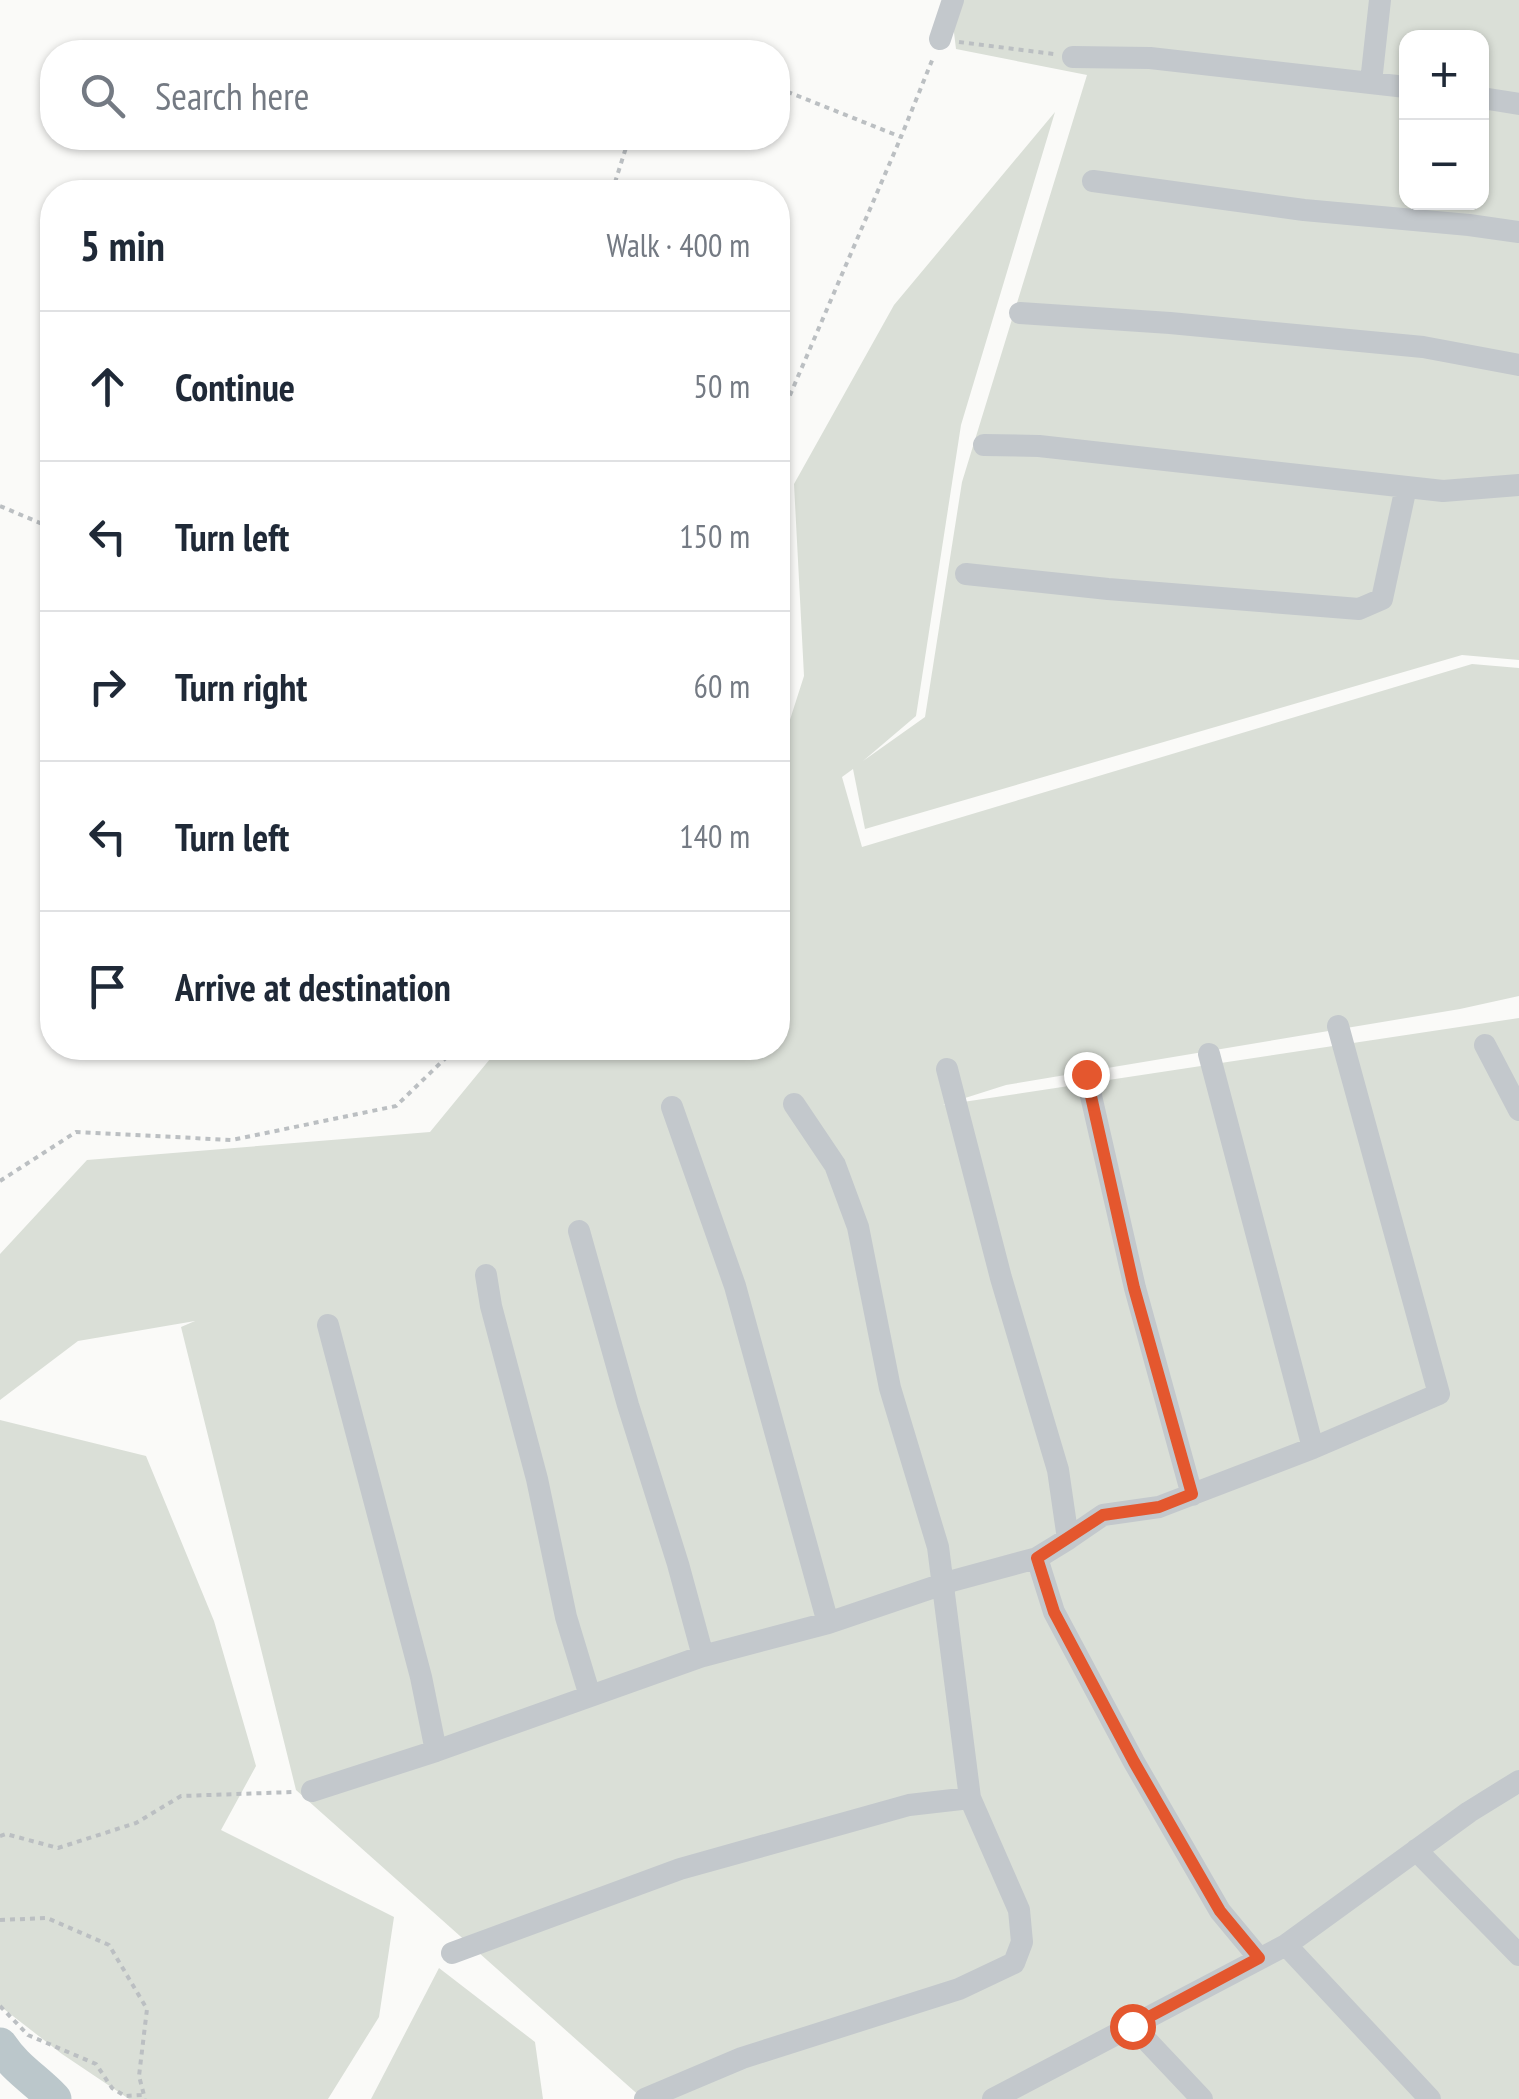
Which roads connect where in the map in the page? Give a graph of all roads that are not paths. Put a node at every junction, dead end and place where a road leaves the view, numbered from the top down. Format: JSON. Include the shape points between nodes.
{"nodes":[{"id":1,"x":953,"y":0,"type":"edge"},
{"id":2,"x":1380,"y":0,"type":"edge"},
{"id":3,"x":940,"y":39,"type":"road end"},
{"id":4,"x":1073,"y":57,"type":"road end"},
{"id":5,"x":1370,"y":82,"type":"junction"},
{"id":6,"x":1399,"y":86,"type":"edge"},
{"id":7,"x":1489,"y":99,"type":"edge"},
{"id":8,"x":1519,"y":104,"type":"edge"},
{"id":9,"x":1093,"y":181,"type":"dead end"},
{"id":10,"x":1519,"y":232,"type":"edge"},
{"id":11,"x":1020,"y":313,"type":"dead end"},
{"id":12,"x":1519,"y":365,"type":"edge"},
{"id":13,"x":984,"y":445,"type":"dead end"},
{"id":14,"x":1519,"y":484,"type":"edge"},
{"id":15,"x":1406,"y":487,"type":"junction"},
{"id":16,"x":966,"y":574,"type":"dead end"},
{"id":17,"x":1338,"y":1026,"type":"dead end"},
{"id":18,"x":1485,"y":1045,"type":"dead end"},
{"id":19,"x":1209,"y":1054,"type":"dead end"},
{"id":20,"x":947,"y":1069,"type":"dead end"},
{"id":21,"x":1086,"y":1074,"type":"dead end"},
{"id":22,"x":794,"y":1104,"type":"dead end"},
{"id":23,"x":672,"y":1107,"type":"dead end"},
{"id":24,"x":1519,"y":1110,"type":"edge"},
{"id":25,"x":579,"y":1231,"type":"dead end"},
{"id":26,"x":486,"y":1276,"type":"dead end"},
{"id":27,"x":328,"y":1325,"type":"dead end"},
{"id":28,"x":1313,"y":1448,"type":"junction"},
{"id":29,"x":1192,"y":1494,"type":"junction"},
{"id":30,"x":1068,"y":1539,"type":"junction"},
{"id":31,"x":1037,"y":1558,"type":"junction"},
{"id":32,"x":943,"y":1584,"type":"junction"},
{"id":33,"x":828,"y":1622,"type":"junction"},
{"id":34,"x":703,"y":1656,"type":"junction"},
{"id":35,"x":590,"y":1696,"type":"junction"},
{"id":36,"x":436,"y":1751,"type":"junction"},
{"id":37,"x":1519,"y":1781,"type":"edge"},
{"id":38,"x":312,"y":1791,"type":"road end"},
{"id":39,"x":970,"y":1798,"type":"junction"},
{"id":40,"x":1416,"y":1850,"type":"junction"},
{"id":41,"x":1286,"y":1945,"type":"junction"},
{"id":42,"x":452,"y":1953,"type":"dead end"},
{"id":43,"x":1519,"y":1954,"type":"edge"},
{"id":44,"x":1259,"y":1958,"type":"junction"},
{"id":45,"x":1132,"y":2026,"type":"junction"},
{"id":46,"x":645,"y":2099,"type":"edge"},
{"id":47,"x":993,"y":2099,"type":"edge"},
{"id":48,"x":1202,"y":2099,"type":"edge"},
{"id":49,"x":1430,"y":2099,"type":"edge"}],
"edges":[{"from":1,"to":3,"type":"street"},
{"from":2,"to":5,"type":"street"},
{"from":4,"to":5,"type":"street","via":[[1150,58]]},
{"from":5,"to":6,"type":"street"},
{"from":7,"to":8,"type":"street"},
{"from":9,"to":10,"type":"street"},
{"from":11,"to":12,"type":"street","via":[[1423,347]]},
{"from":13,"to":15,"type":"street"},
{"from":14,"to":15,"type":"street"},
{"from":15,"to":16,"type":"street","via":[[1382,599],[1359,609]]},
{"from":17,"to":28,"type":"street","via":[[1440,1394]]},
{"from":18,"to":24,"type":"street"},
{"from":19,"to":28,"type":"street"},
{"from":20,"to":30,"type":"street","via":[[1058,1470]]},
{"from":21,"to":29,"type":"street","via":[[1134,1288]]},
{"from":22,"to":32,"type":"street","via":[[835,1164],[858,1227],[890,1388]]},
{"from":23,"to":33,"type":"street","via":[[736,1286]]},
{"from":25,"to":34,"type":"street"},
{"from":26,"to":35,"type":"street"},
{"from":27,"to":36,"type":"street"},
{"from":28,"to":29,"type":"street"},
{"from":29,"to":30,"type":"street","via":[[1159,1507],[1103,1515]]},
{"from":30,"to":31,"type":"street"},
{"from":31,"to":32,"type":"street"},
{"from":31,"to":44,"type":"street","via":[[1054,1612],[1134,1762],[1220,1911]]},
{"from":32,"to":33,"type":"street"},
{"from":32,"to":39,"type":"street"},
{"from":33,"to":34,"type":"street"},
{"from":34,"to":35,"type":"street"},
{"from":35,"to":36,"type":"street"},
{"from":36,"to":38,"type":"street"},
{"from":37,"to":40,"type":"street"},
{"from":39,"to":42,"type":"street","via":[[909,1805],[680,1869]]},
{"from":39,"to":46,"type":"street","via":[[1018,1910],[1022,1942],[1014,1963]]},
{"from":40,"to":41,"type":"street"},
{"from":40,"to":43,"type":"street"},
{"from":41,"to":44,"type":"street"},
{"from":41,"to":49,"type":"street"},
{"from":44,"to":45,"type":"street"},
{"from":45,"to":47,"type":"street"},
{"from":45,"to":48,"type":"street"}]}
